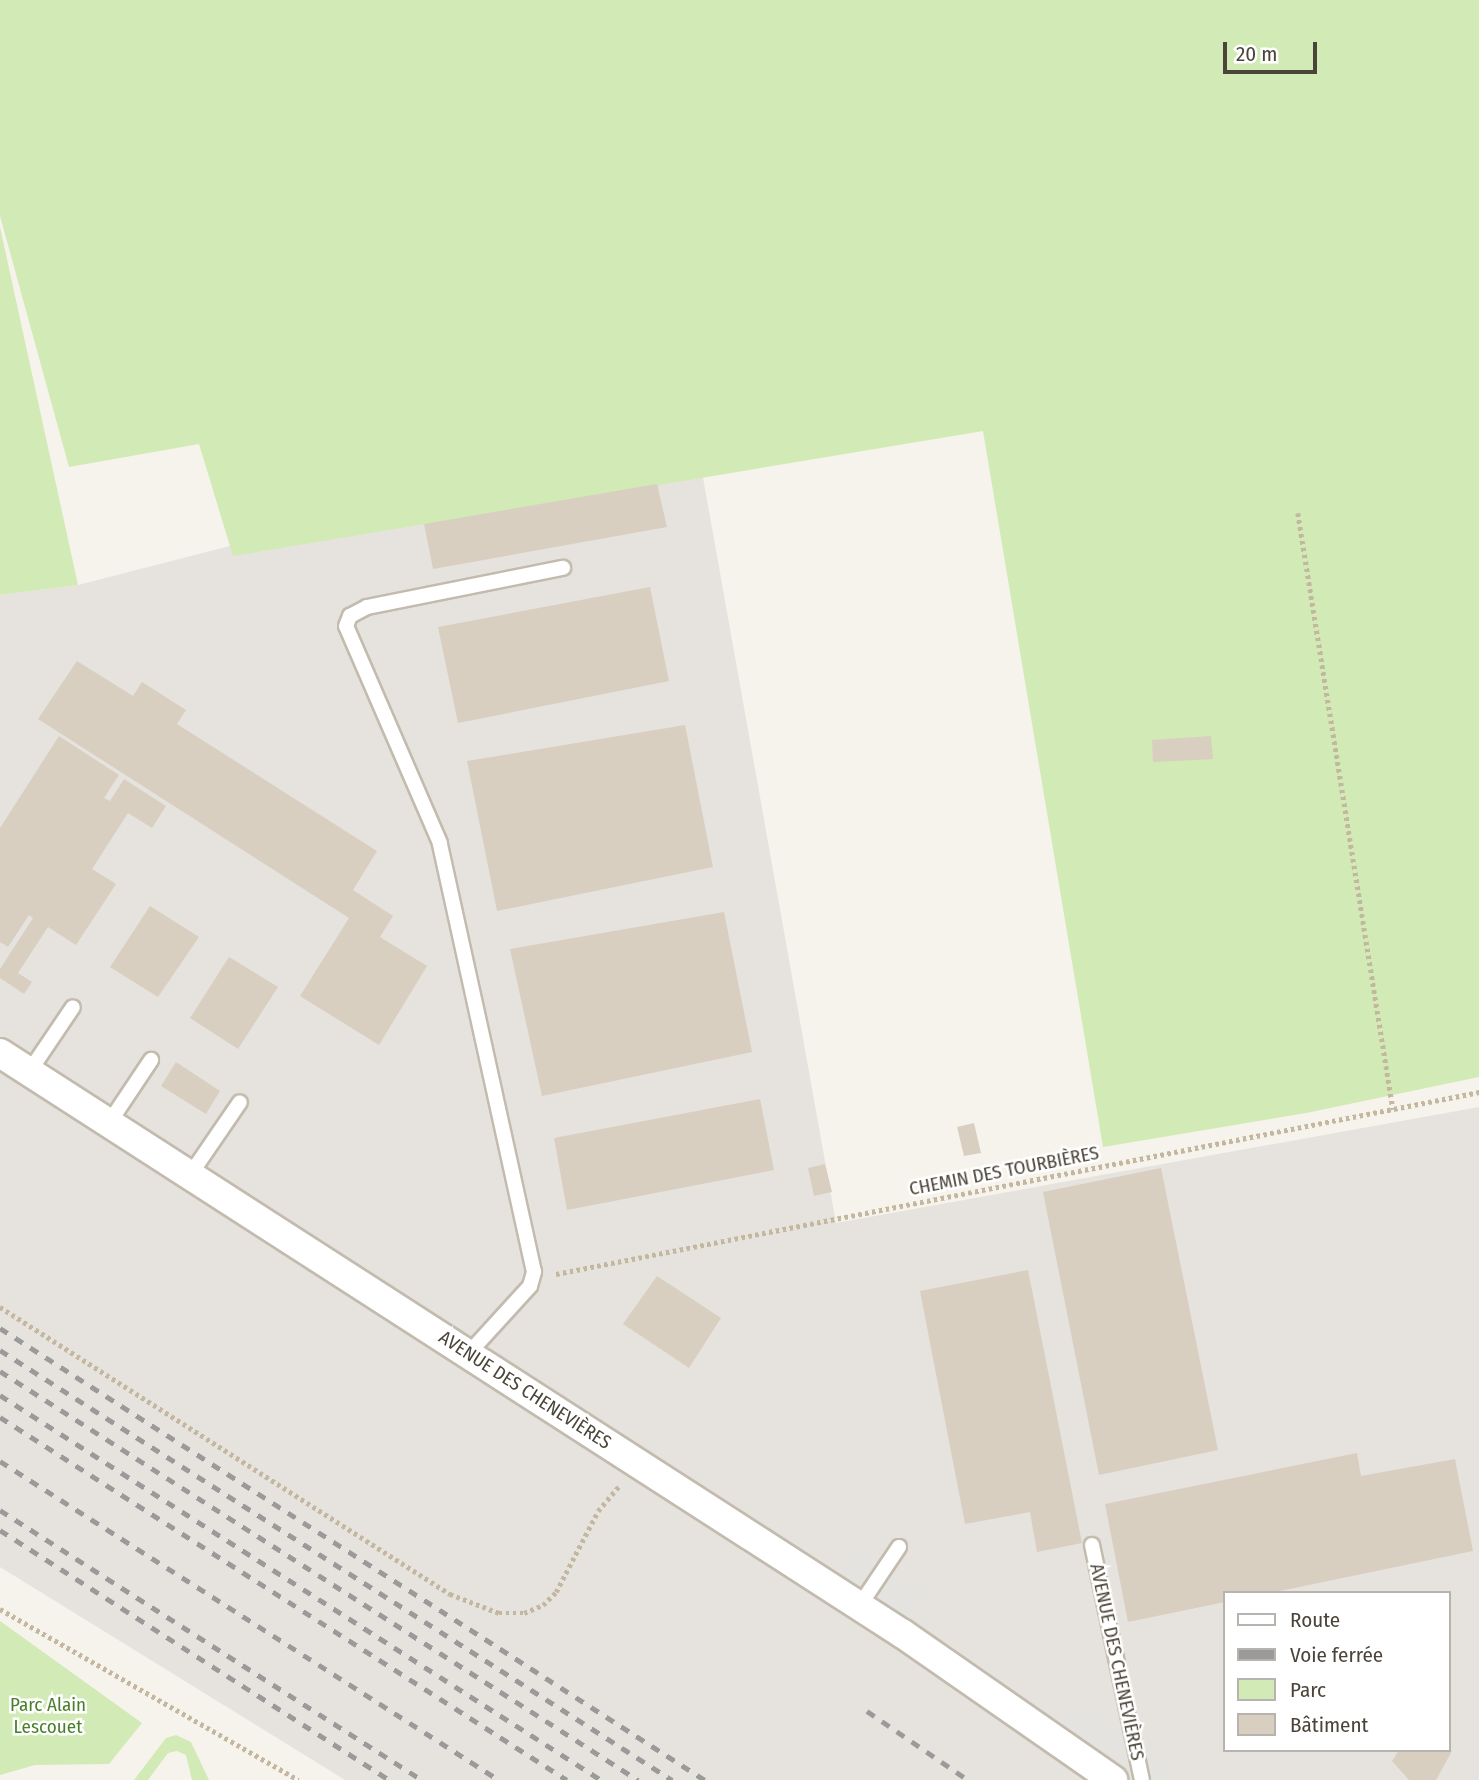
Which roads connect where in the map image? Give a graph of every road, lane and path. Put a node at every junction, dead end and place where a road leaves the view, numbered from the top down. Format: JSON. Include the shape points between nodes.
{"nodes":[{"id":1,"x":1298,"y":513,"type":"dead end"},
{"id":2,"x":563,"y":568,"type":"dead end"},
{"id":3,"x":73,"y":1007,"type":"dead end"},
{"id":4,"x":0,"y":1053,"type":"edge"},
{"id":5,"x":151,"y":1060,"type":"dead end"},
{"id":6,"x":29,"y":1072,"type":"junction"},
{"id":7,"x":1479,"y":1092,"type":"edge"},
{"id":8,"x":240,"y":1102,"type":"dead end"},
{"id":9,"x":1393,"y":1109,"type":"junction"},
{"id":10,"x":109,"y":1123,"type":"junction"},
{"id":11,"x":190,"y":1175,"type":"junction"},
{"id":12,"x":534,"y":1278,"type":"junction"},
{"id":13,"x":0,"y":1307,"type":"edge"},
{"id":14,"x":468,"y":1354,"type":"junction"},
{"id":15,"x":640,"y":1465,"type":"junction"},
{"id":16,"x":1092,"y":1545,"type":"dead end"},
{"id":17,"x":899,"y":1547,"type":"dead end"},
{"id":18,"x":860,"y":1605,"type":"junction"},
{"id":19,"x":0,"y":1609,"type":"edge"},
{"id":20,"x":298,"y":1780,"type":"edge"},
{"id":21,"x":1113,"y":1780,"type":"edge"},
{"id":22,"x":1142,"y":1780,"type":"edge"}],
"edges":[{"from":1,"to":9,"type":"path"},
{"from":2,"to":12,"type":"lane","via":[[367,607],[350,615],[346,626],[440,843]]},
{"from":3,"to":6,"type":"lane"},
{"from":4,"to":6,"type":"street","name":"AVENUE DES CHENEVIÈRES"},
{"from":5,"to":10,"type":"lane"},
{"from":6,"to":10,"type":"street","name":"AVENUE DES CHENEVIÈRES"},
{"from":7,"to":9,"type":"path","name":"CHEMIN DES TOURBIÈRES"},
{"from":8,"to":11,"type":"lane"},
{"from":9,"to":12,"type":"path","name":"CHEMIN DES TOURBIÈRES"},
{"from":10,"to":11,"type":"street","name":"AVENUE DES CHENEVIÈRES"},
{"from":11,"to":14,"type":"street","name":"AVENUE DES CHENEVIÈRES"},
{"from":12,"to":14,"type":"lane"},
{"from":13,"to":15,"type":"path","via":[[450,1594],[499,1614],[524,1613],[543,1605],[556,1592],[598,1511]]},
{"from":14,"to":15,"type":"street","name":"AVENUE DES CHENEVIÈRES"},
{"from":15,"to":18,"type":"street","name":"AVENUE DES CHENEVIÈRES"},
{"from":16,"to":22,"type":"lane","name":"AVENUE DES CHENEVIÈRES"},
{"from":17,"to":18,"type":"lane"},
{"from":18,"to":21,"type":"street","name":"AVENUE DES CHENEVIÈRES"},
{"from":19,"to":20,"type":"path"}]}
